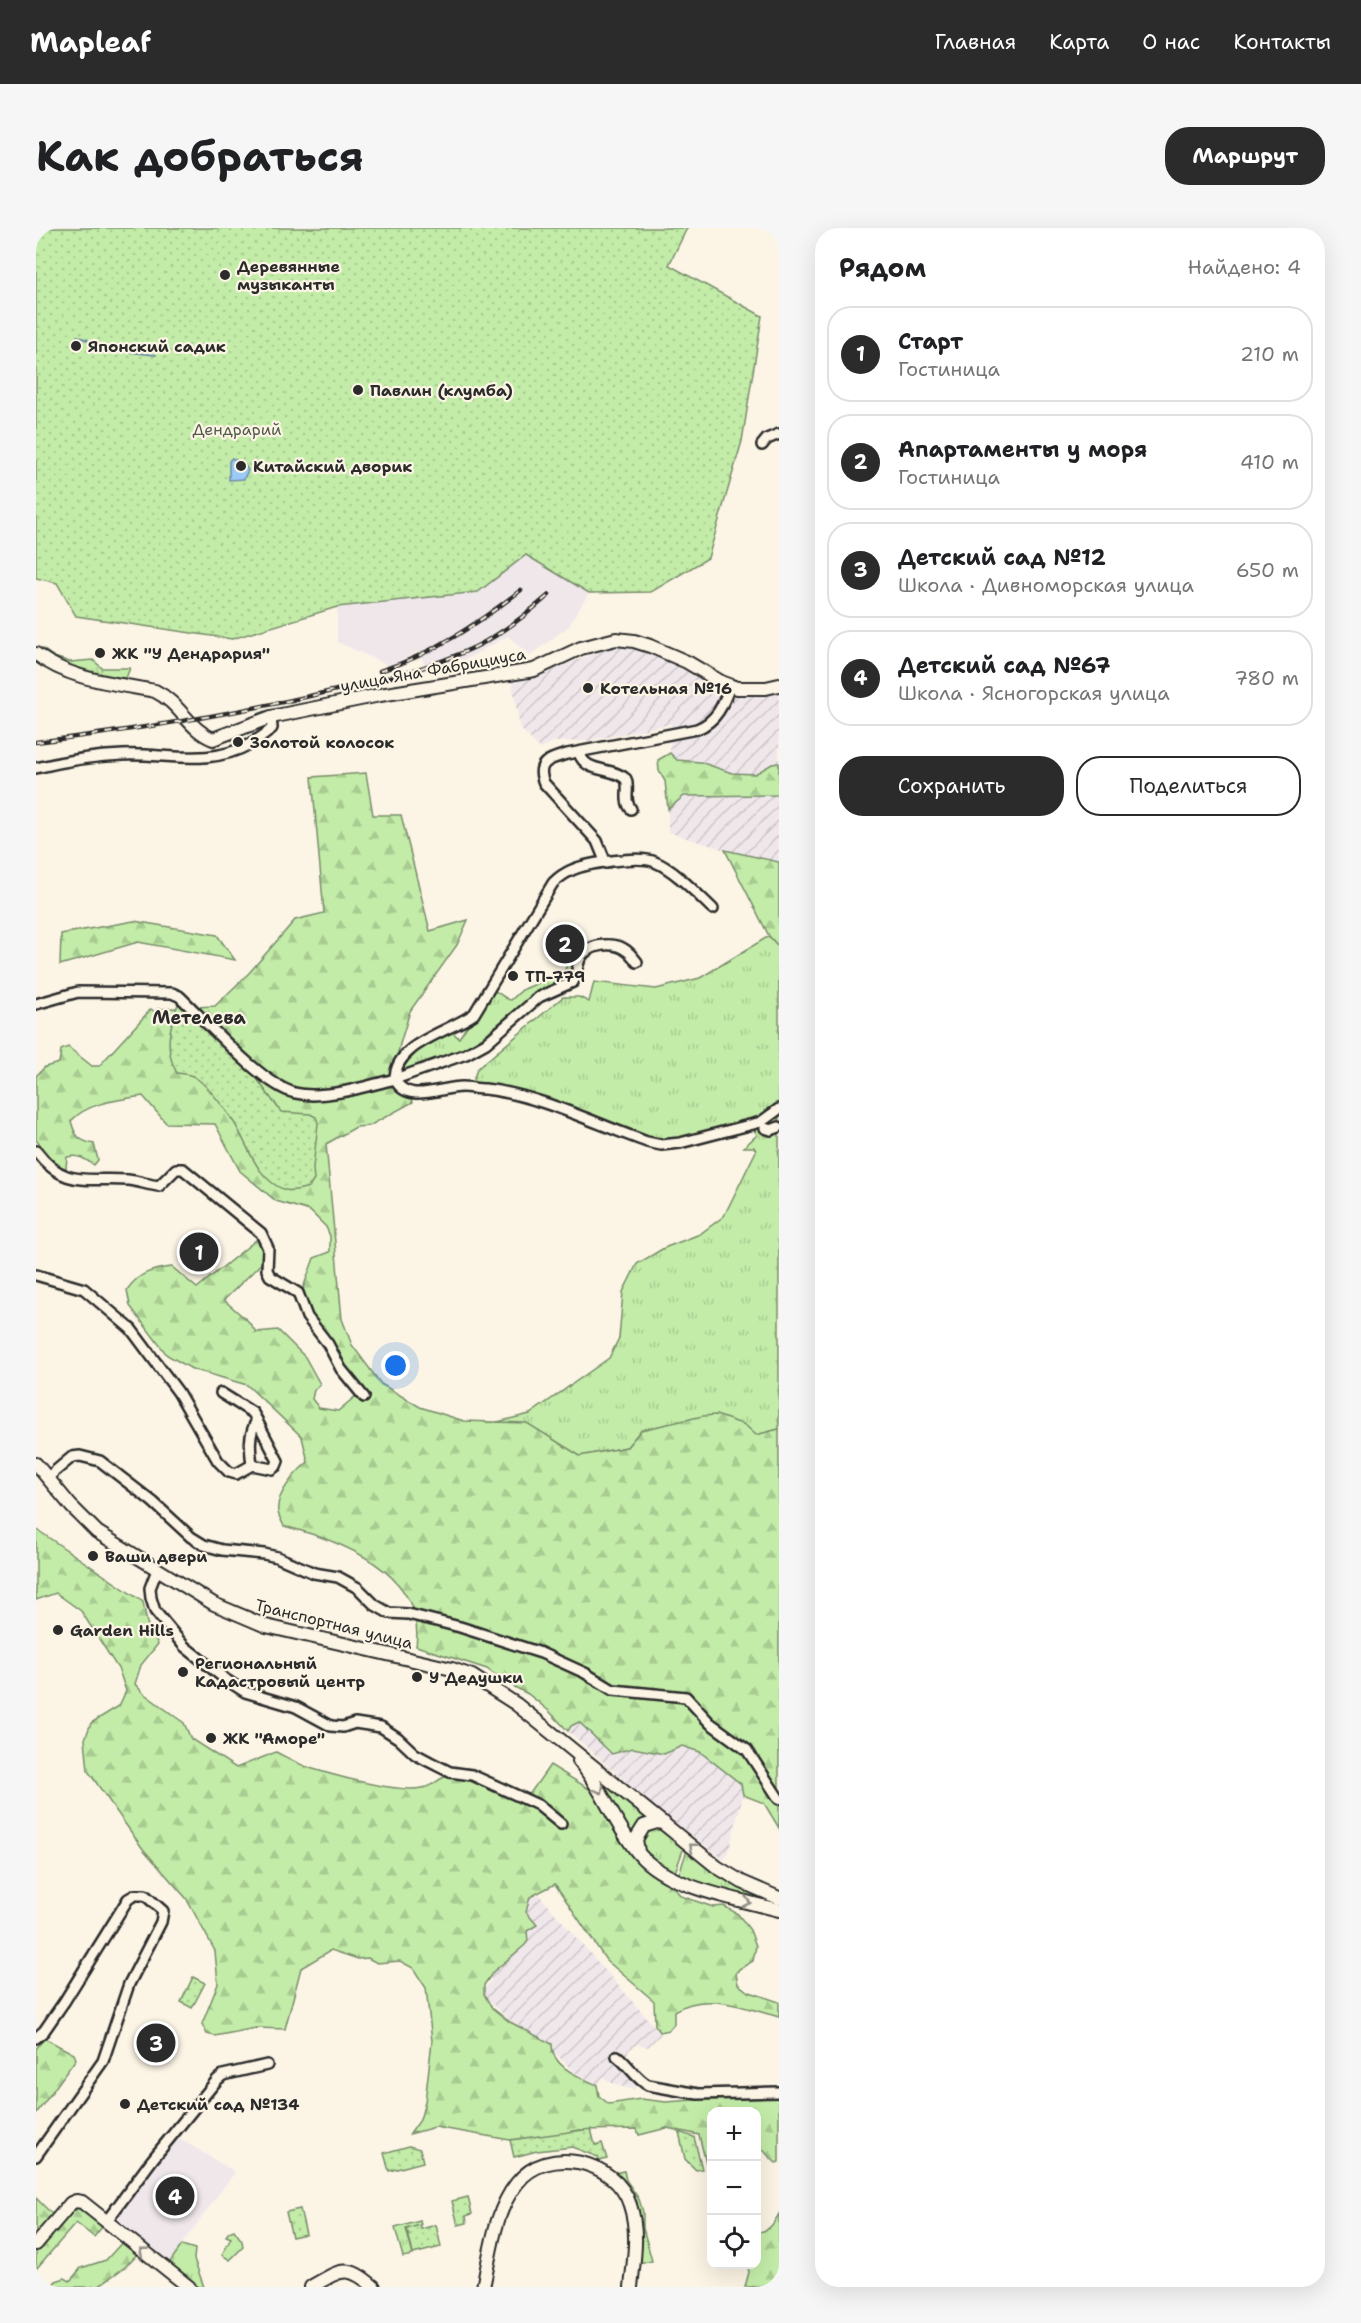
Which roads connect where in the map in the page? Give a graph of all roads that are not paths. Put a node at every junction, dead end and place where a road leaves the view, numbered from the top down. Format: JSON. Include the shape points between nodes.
{"nodes":[{"id":1,"x":779,"y":434,"type":"edge"},
{"id":2,"x":762,"y":445,"type":"dead end"},
{"id":3,"x":36,"y":654,"type":"edge"},
{"id":4,"x":729,"y":686,"type":"junction"},
{"id":5,"x":779,"y":686,"type":"edge"},
{"id":6,"x":271,"y":717,"type":"junction"},
{"id":7,"x":579,"y":753,"type":"junction"},
{"id":8,"x":36,"y":768,"type":"edge"},
{"id":9,"x":631,"y":809,"type":"dead end"},
{"id":10,"x":606,"y":863,"type":"junction"},
{"id":11,"x":713,"y":909,"type":"dead end"},
{"id":12,"x":637,"y":962,"type":"dead end"},
{"id":13,"x":36,"y":1004,"type":"edge"},
{"id":14,"x":395,"y":1079,"type":"junction"},
{"id":15,"x":779,"y":1109,"type":"edge"},
{"id":16,"x":763,"y":1125,"type":"junction"},
{"id":17,"x":779,"y":1127,"type":"edge"},
{"id":18,"x":36,"y":1151,"type":"edge"},
{"id":19,"x":36,"y":1275,"type":"edge"},
{"id":20,"x":221,"y":1393,"type":"dead end"},
{"id":21,"x":364,"y":1397,"type":"dead end"},
{"id":22,"x":257,"y":1420,"type":"junction"},
{"id":23,"x":36,"y":1464,"type":"edge"},
{"id":24,"x":252,"y":1465,"type":"junction"},
{"id":25,"x":47,"y":1478,"type":"junction"},
{"id":26,"x":157,"y":1570,"type":"junction"},
{"id":27,"x":564,"y":1744,"type":"junction"},
{"id":28,"x":779,"y":1799,"type":"edge"},
{"id":29,"x":664,"y":1823,"type":"junction"},
{"id":30,"x":561,"y":1824,"type":"dead end"},
{"id":31,"x":639,"y":1854,"type":"junction"},
{"id":32,"x":779,"y":1898,"type":"edge"},
{"id":33,"x":779,"y":1910,"type":"edge"},
{"id":34,"x":36,"y":2038,"type":"edge"},
{"id":35,"x":617,"y":2056,"type":"dead end"},
{"id":36,"x":267,"y":2065,"type":"dead end"},
{"id":37,"x":779,"y":2092,"type":"edge"},
{"id":38,"x":36,"y":2156,"type":"edge"},
{"id":39,"x":106,"y":2222,"type":"junction"},
{"id":40,"x":36,"y":2244,"type":"edge"},
{"id":41,"x":189,"y":2287,"type":"edge"},
{"id":42,"x":311,"y":2287,"type":"edge"},
{"id":43,"x":374,"y":2287,"type":"edge"},
{"id":44,"x":483,"y":2287,"type":"edge"},
{"id":45,"x":631,"y":2287,"type":"edge"}],
"edges":[{"from":1,"to":2,"type":"street"},
{"from":3,"to":6,"type":"main road","name":"улица Яна Фабрициуса","via":[[71,674],[155,691],[170,699],[197,730],[213,739]]},
{"from":4,"to":5,"type":"main road","name":"улица Яна Фабрициуса"},
{"from":4,"to":6,"type":"main road","name":"улица Яна Фабрициуса","via":[[651,646],[616,639],[581,648],[534,670]]},
{"from":4,"to":7,"type":"street","via":[[717,715],[705,726]]},
{"from":6,"to":8,"type":"street","via":[[272,728],[264,736],[232,753],[208,758],[123,755]]},
{"from":7,"to":9,"type":"street","via":[[589,767],[626,779],[626,802]]},
{"from":7,"to":10,"type":"street","via":[[547,761],[540,771],[541,777],[597,841]]},
{"from":10,"to":11,"type":"street","via":[[644,859],[656,862]]},
{"from":10,"to":14,"type":"street","via":[[574,869],[559,877],[474,1014],[406,1052],[395,1068]]},
{"from":12,"to":14,"type":"street","via":[[620,947],[593,948],[580,960],[573,982],[539,997],[486,1042],[451,1061]]},
{"from":13,"to":14,"type":"street","via":[[78,992],[172,993],[264,1077],[282,1088],[315,1094]]},
{"from":14,"to":16,"type":"street","via":[[411,1093],[460,1087],[495,1090],[661,1145]]},
{"from":15,"to":16,"type":"street"},
{"from":16,"to":17,"type":"street","via":[[771,1130]]},
{"from":18,"to":21,"type":"street","via":[[49,1168],[77,1180],[129,1180],[159,1186],[176,1169],[183,1169],[261,1233],[268,1248],[270,1276],[298,1293],[307,1317]]},
{"from":19,"to":24,"type":"street","via":[[92,1294],[131,1329],[178,1392],[223,1467],[236,1474]]},
{"from":20,"to":22,"type":"street","via":[[253,1413]]},
{"from":22,"to":24,"type":"street","via":[[249,1442]]},
{"from":22,"to":24,"type":"street","via":[[278,1461],[272,1469]]},
{"from":23,"to":25,"type":"main road","name":"Транспортная улица"},
{"from":25,"to":26,"type":"main road","name":"Транспортная улица","via":[[97,1532]]},
{"from":25,"to":28,"type":"street","via":[[72,1457],[100,1461],[204,1545],[277,1557],[314,1573],[338,1576],[389,1613],[450,1624],[541,1653],[585,1672],[613,1690],[686,1697],[710,1723],[747,1750]]},
{"from":26,"to":27,"type":"main road","name":"Транспортная улица","via":[[214,1604],[266,1626],[472,1676],[516,1704]]},
{"from":26,"to":30,"type":"street","via":[[150,1587],[155,1611],[184,1646],[245,1692],[296,1707],[331,1726],[355,1723],[381,1727],[415,1754],[450,1772],[472,1775],[538,1805]]},
{"from":27,"to":29,"type":"main road","name":"Транспортная улица"},
{"from":27,"to":31,"type":"main road","name":"Транспортная улица","one_way":true,"via":[[594,1778]]},
{"from":29,"to":31,"type":"main road","via":[[650,1823],[641,1830],[636,1839]]},
{"from":32,"to":29,"type":"main road","name":"Транспортная улица","one_way":true,"via":[[717,1866]]},
{"from":31,"to":33,"type":"main road","name":"Транспортная улица","one_way":true,"via":[[675,1879]]},
{"from":34,"to":38,"type":"street","via":[[64,2002],[128,1899],[145,1895],[161,1908],[161,1922],[129,1984],[107,2053]]},
{"from":35,"to":37,"type":"street","via":[[641,2082],[658,2087],[708,2094]]},
{"from":36,"to":39,"type":"street","via":[[223,2075],[217,2080]]},
{"from":39,"to":40,"type":"main road","via":[[76,2201]]},
{"from":41,"to":39,"type":"main road","one_way":true},
{"from":42,"to":43,"type":"main road","via":[[344,2270],[356,2273]]},
{"from":44,"to":45,"type":"main road","via":[[500,2214],[510,2192],[519,2180],[543,2164],[572,2161],[608,2175],[630,2202],[636,2249]]}]}
